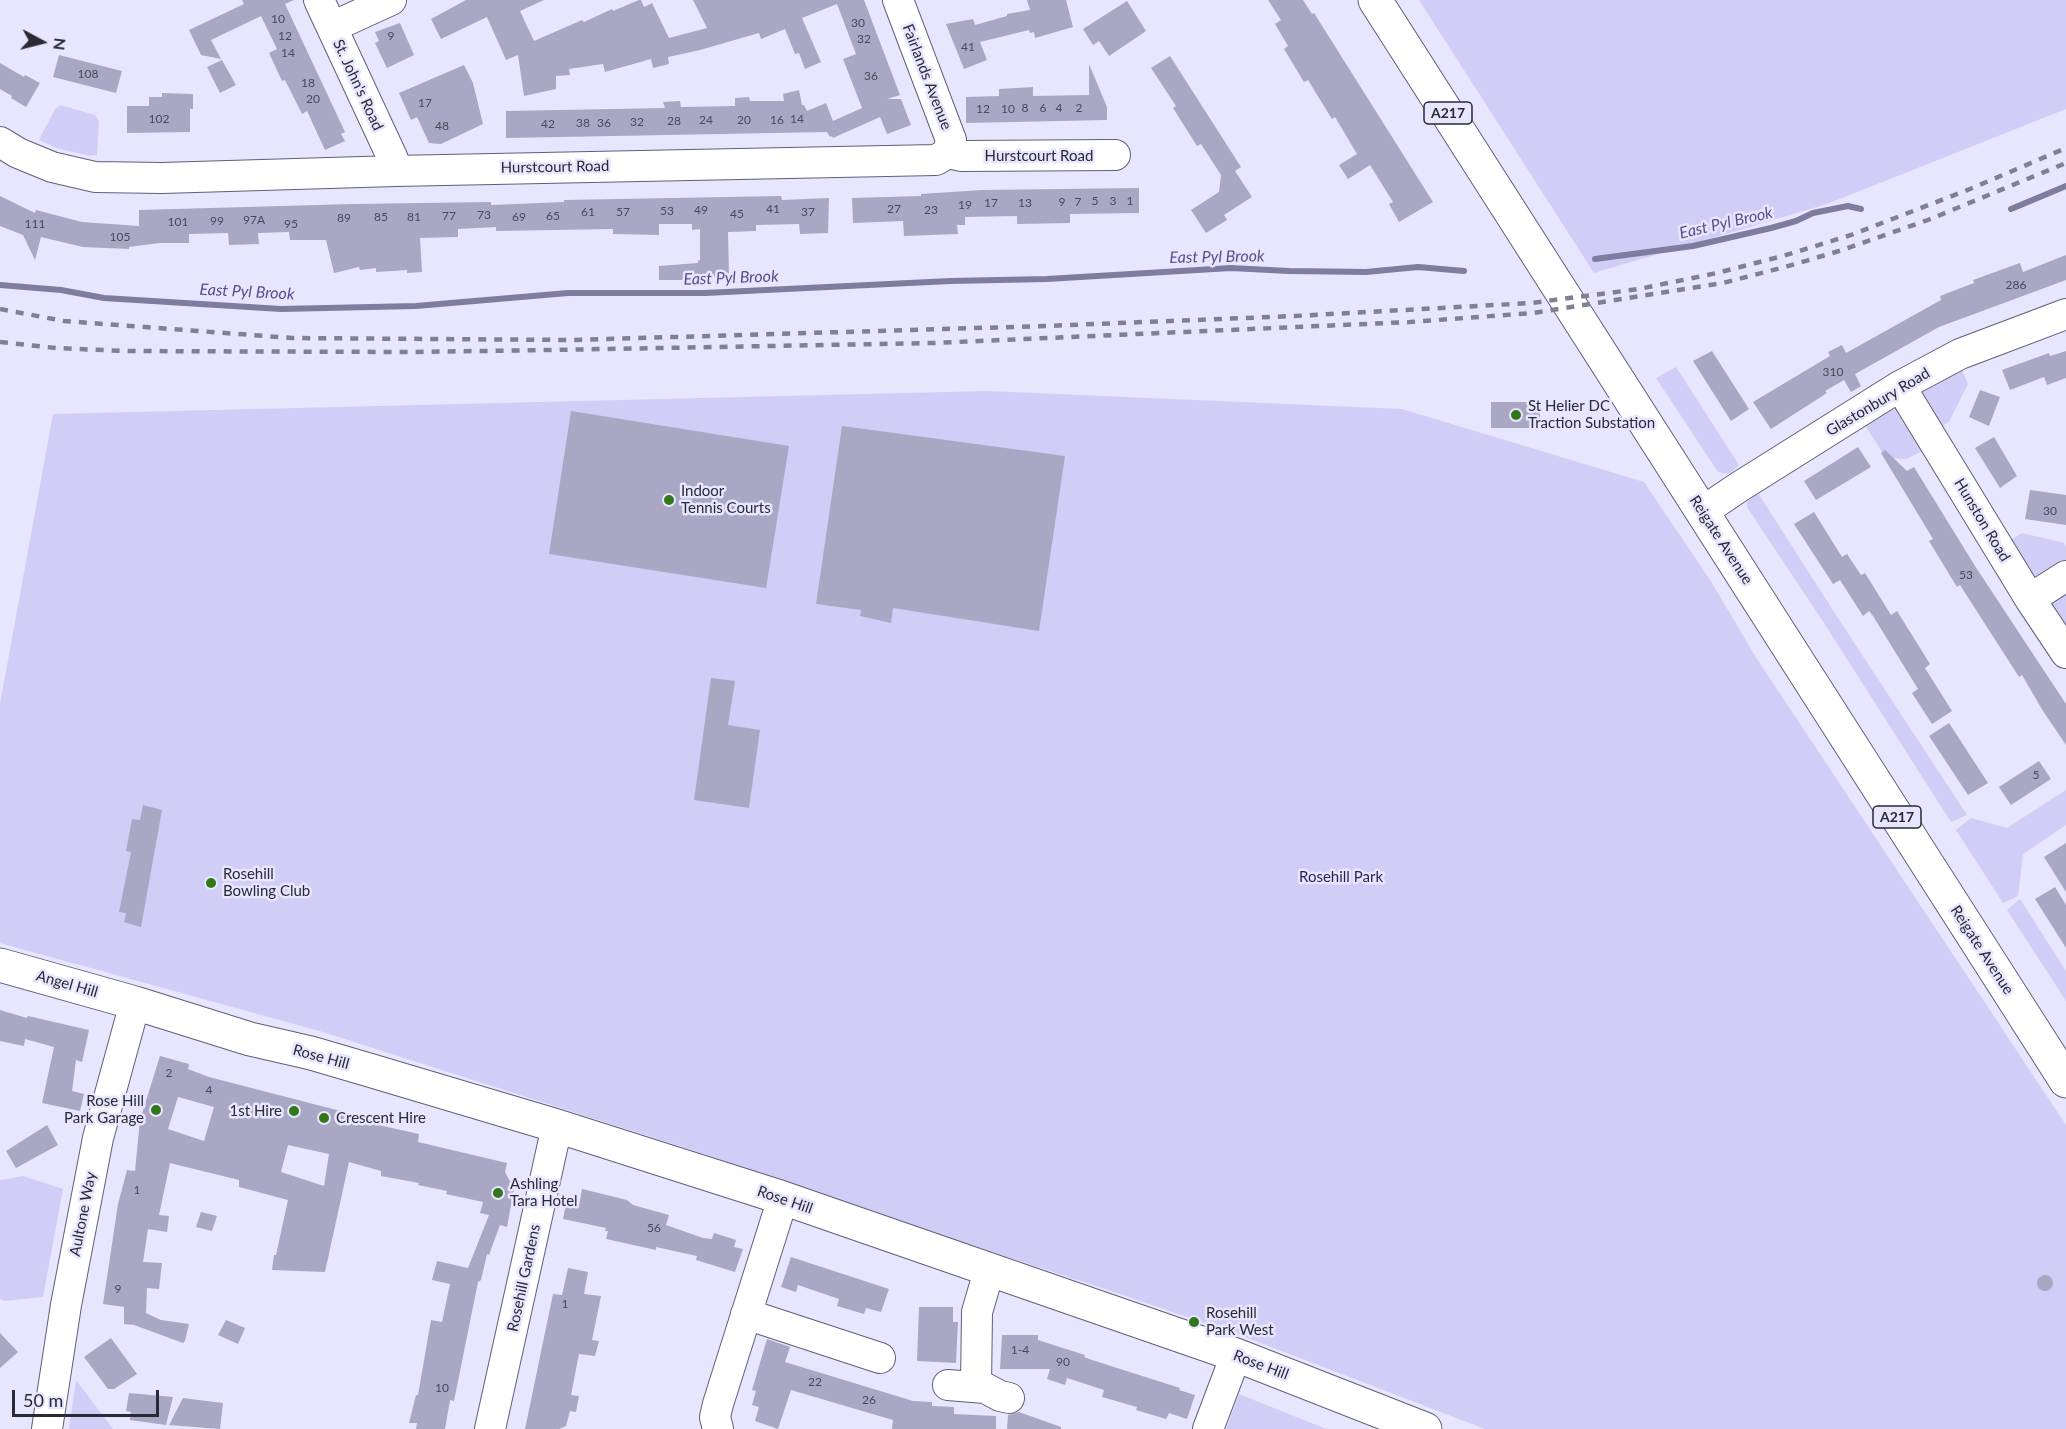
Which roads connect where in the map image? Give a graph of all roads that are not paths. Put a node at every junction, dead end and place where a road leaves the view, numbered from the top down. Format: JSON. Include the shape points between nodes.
{"nodes":[{"id":1,"x":319,"y":0,"type":"edge"},
{"id":2,"x":391,"y":0,"type":"edge"},
{"id":3,"x":898,"y":0,"type":"edge"},
{"id":4,"x":1375,"y":0,"type":"edge"},
{"id":5,"x":332,"y":27,"type":"junction"},
{"id":6,"x":0,"y":142,"type":"edge"},
{"id":7,"x":948,"y":153,"type":"junction"},
{"id":8,"x":1114,"y":155,"type":"dead end"},
{"id":9,"x":395,"y":171,"type":"junction"},
{"id":10,"x":2066,"y":314,"type":"edge"},
{"id":11,"x":1900,"y":386,"type":"junction"},
{"id":12,"x":1702,"y":512,"type":"junction"},
{"id":13,"x":2066,"y":576,"type":"edge"},
{"id":14,"x":2031,"y":599,"type":"junction"},
{"id":15,"x":2066,"y":653,"type":"edge"},
{"id":16,"x":0,"y":964,"type":"edge"},
{"id":17,"x":135,"y":1003,"type":"junction"},
{"id":18,"x":2066,"y":1081,"type":"edge"},
{"id":19,"x":557,"y":1126,"type":"junction"},
{"id":20,"x":783,"y":1198,"type":"junction"},
{"id":21,"x":989,"y":1271,"type":"junction"},
{"id":22,"x":746,"y":1314,"type":"junction"},
{"id":23,"x":1236,"y":1355,"type":"junction"},
{"id":24,"x":880,"y":1358,"type":"dead end"},
{"id":25,"x":1009,"y":1398,"type":"dead end"},
{"id":26,"x":47,"y":1429,"type":"edge"},
{"id":27,"x":490,"y":1429,"type":"edge"},
{"id":28,"x":718,"y":1429,"type":"edge"},
{"id":29,"x":1208,"y":1429,"type":"edge"},
{"id":30,"x":1425,"y":1429,"type":"edge"}],
"edges":[{"from":1,"to":5,"type":"street","name":"St. John's Road"},
{"from":2,"to":5,"type":"street"},
{"from":3,"to":7,"type":"street","name":"Fairlands Avenue","via":[[951,140]]},
{"from":4,"to":12,"type":"main road","name":"Reigate Avenue","number":"A217"},
{"from":5,"to":9,"type":"street","name":"St. John's Road"},
{"from":6,"to":9,"type":"street","name":"Hurstcourt Road","via":[[52,166],[95,177]]},
{"from":7,"to":8,"type":"street","name":"Hurstcourt Road"},
{"from":7,"to":9,"type":"street","name":"Hurstcourt Road","via":[[936,160]]},
{"from":10,"to":11,"type":"street","name":"Glastonbury Road","via":[[1960,354]]},
{"from":11,"to":12,"type":"street","name":"Glastonbury Road"},
{"from":11,"to":14,"type":"street","name":"Hunston Road"},
{"from":12,"to":18,"type":"main road","name":"Reigate Avenue","number":"A217"},
{"from":13,"to":14,"type":"street"},
{"from":14,"to":15,"type":"street","name":"Hunston Road"},
{"from":16,"to":17,"type":"main road","name":"Angel Hill"},
{"from":17,"to":19,"type":"main road","name":"Rose Hill"},
{"from":17,"to":26,"type":"street","name":"Aultone Way","via":[[98,1138]]},
{"from":19,"to":20,"type":"main road","name":"Rose Hill"},
{"from":19,"to":27,"type":"street","name":"Rosehill Gardens"},
{"from":20,"to":21,"type":"main road","name":"Rose Hill"},
{"from":20,"to":22,"type":"street"},
{"from":21,"to":23,"type":"main road","name":"Rose Hill"},
{"from":21,"to":25,"type":"street","via":[[962,1385]]},
{"from":22,"to":24,"type":"street"},
{"from":22,"to":28,"type":"street","via":[[718,1404]]},
{"from":23,"to":29,"type":"street"},
{"from":23,"to":30,"type":"main road","name":"Rose Hill"}]}
